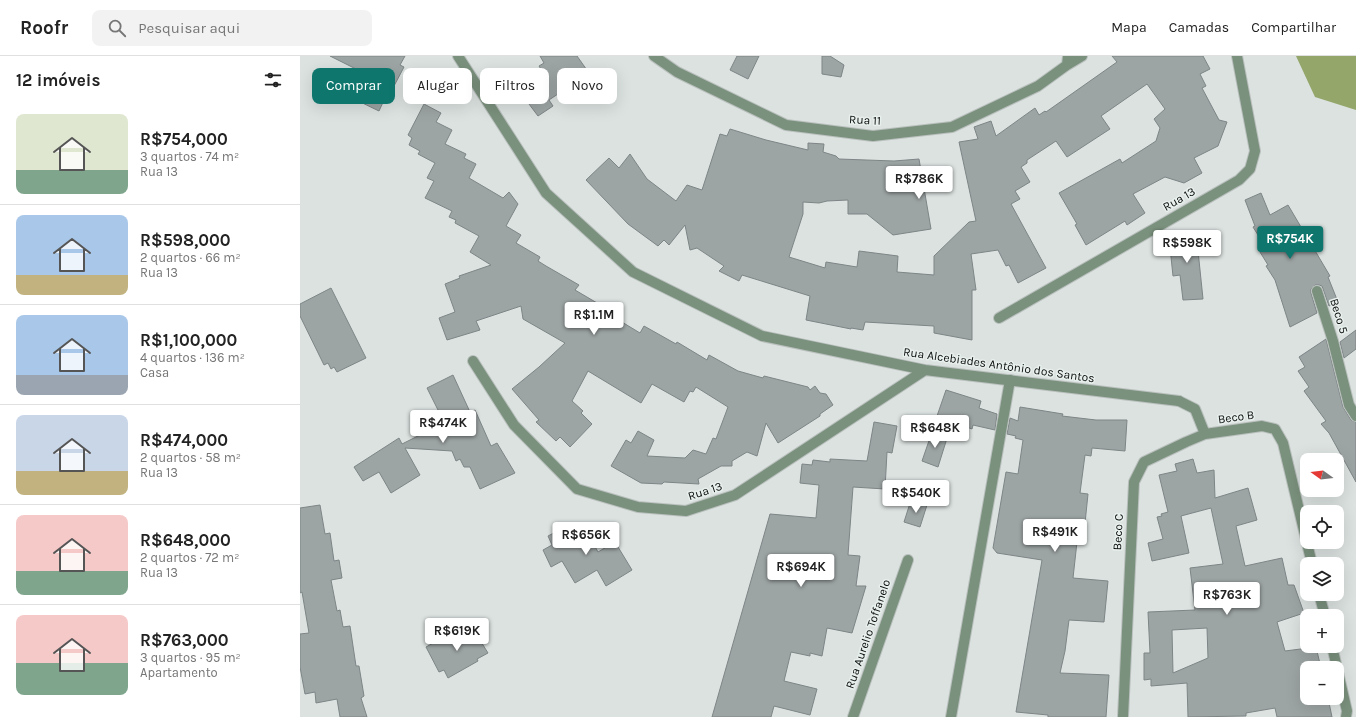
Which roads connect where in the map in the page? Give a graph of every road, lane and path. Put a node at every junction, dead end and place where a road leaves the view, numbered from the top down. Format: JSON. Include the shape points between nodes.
{"nodes":[{"id":1,"x":458,"y":56,"type":"edge"},
{"id":2,"x":654,"y":56,"type":"edge"},
{"id":3,"x":1082,"y":56,"type":"edge"},
{"id":4,"x":1237,"y":56,"type":"edge"},
{"id":5,"x":1067,"y":60,"type":"edge"},
{"id":6,"x":1317,"y":291,"type":"dead end"},
{"id":7,"x":999,"y":318,"type":"dead end"},
{"id":8,"x":473,"y":361,"type":"dead end"},
{"id":9,"x":925,"y":370,"type":"junction"},
{"id":10,"x":1010,"y":380,"type":"junction"},
{"id":11,"x":1356,"y":416,"type":"edge"},
{"id":12,"x":1205,"y":434,"type":"junction"},
{"id":13,"x":1310,"y":557,"type":"edge"},
{"id":14,"x":908,"y":560,"type":"dead end"},
{"id":15,"x":1344,"y":699,"type":"edge"},
{"id":16,"x":853,"y":717,"type":"edge"},
{"id":17,"x":951,"y":717,"type":"edge"},
{"id":18,"x":1122,"y":717,"type":"edge"},
{"id":19,"x":1346,"y":717,"type":"edge"}],
"edges":[{"from":1,"to":9,"type":"street","name":"Rua Alcebiades Antônio dos Santos","via":[[546,193],[633,272],[762,336]]},
{"from":2,"to":5,"type":"street","name":"Rua 11","via":[[677,72],[786,125],[873,136],[952,127],[1038,86]]},
{"from":3,"to":5,"type":"street"},
{"from":4,"to":7,"type":"street","name":"Rua 13","via":[[1255,151],[1250,169],[1239,180]]},
{"from":6,"to":11,"type":"street","name":"Beco 5","via":[[1349,405]]},
{"from":8,"to":9,"type":"street","name":"Rua 13","via":[[514,424],[577,489],[638,507],[686,511],[735,495]]},
{"from":9,"to":10,"type":"street","name":"Rua Alcebiades Antônio dos Santos"},
{"from":10,"to":12,"type":"street","name":"Rua Alcebiades Antônio dos Santos","via":[[1179,401],[1195,409]]},
{"from":10,"to":17,"type":"street"},
{"from":12,"to":13,"type":"street","name":"Beco B","via":[[1262,426],[1275,429],[1283,443]]},
{"from":12,"to":18,"type":"street","name":"Beco C","via":[[1144,462],[1134,482]]},
{"from":14,"to":16,"type":"street","name":"Rua Aurelio Toffanelo"},
{"from":15,"to":19,"type":"street"}]}
